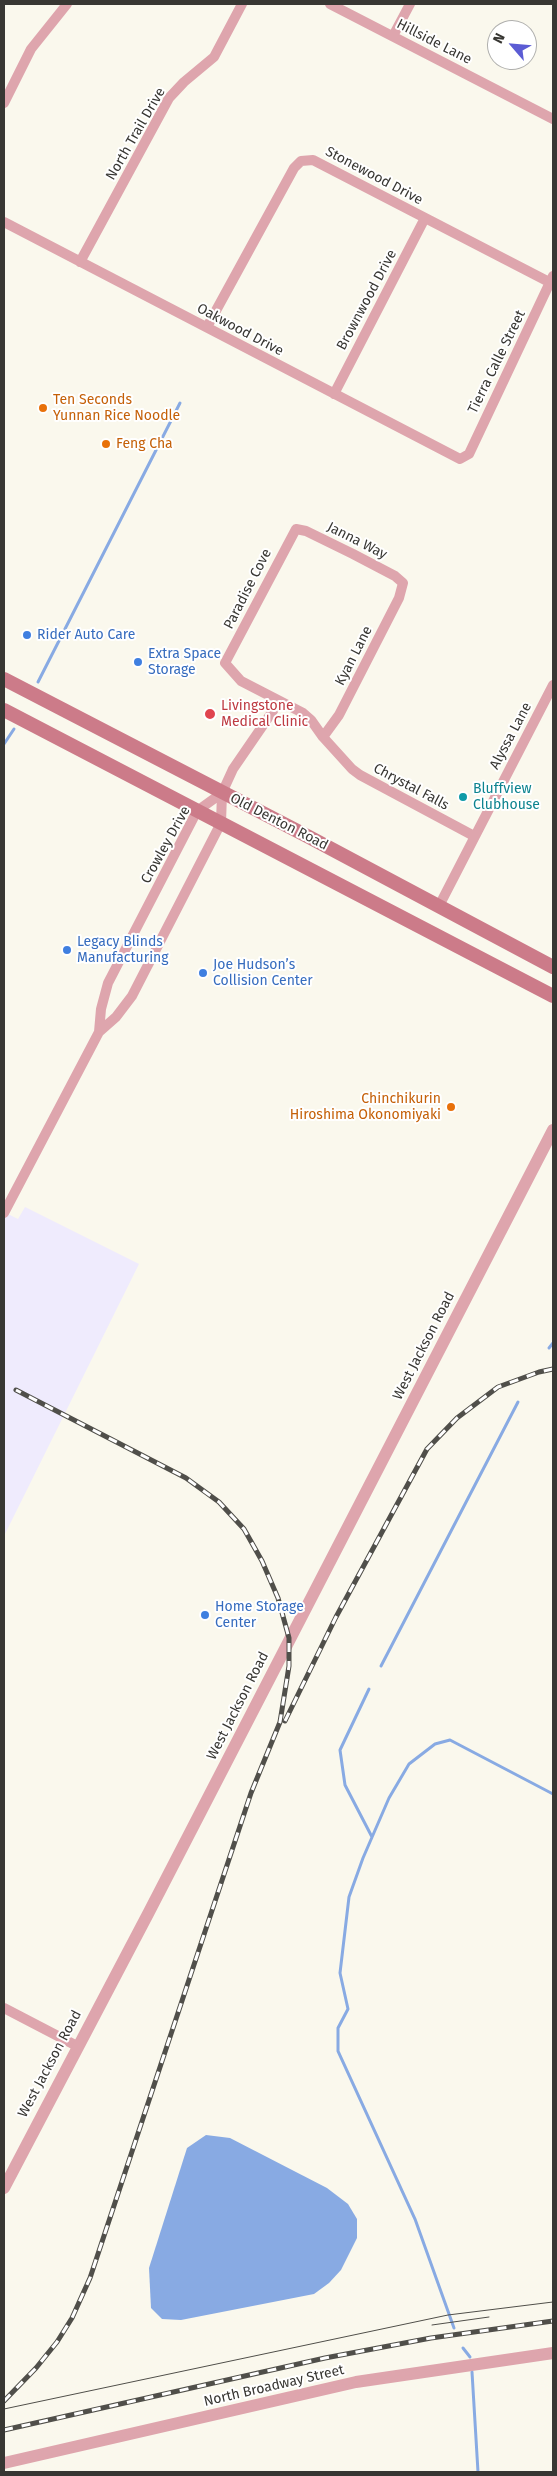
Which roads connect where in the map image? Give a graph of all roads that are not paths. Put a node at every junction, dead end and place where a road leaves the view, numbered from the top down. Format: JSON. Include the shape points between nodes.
{"nodes":[{"id":1,"x":66,"y":4,"type":"edge"},
{"id":2,"x":242,"y":4,"type":"edge"},
{"id":3,"x":330,"y":4,"type":"edge"},
{"id":4,"x":410,"y":4,"type":"edge"},
{"id":5,"x":393,"y":36,"type":"junction"},
{"id":6,"x":4,"y":103,"type":"edge"},
{"id":7,"x":553,"y":119,"type":"edge"},
{"id":8,"x":425,"y":218,"type":"junction"},
{"id":9,"x":4,"y":222,"type":"edge"},
{"id":10,"x":80,"y":262,"type":"junction"},
{"id":11,"x":552,"y":279,"type":"edge"},
{"id":12,"x":207,"y":327,"type":"junction"},
{"id":13,"x":334,"y":394,"type":"junction"},
{"id":14,"x":464,"y":459,"type":"joint"},
{"id":15,"x":296,"y":529,"type":"joint"},
{"id":16,"x":403,"y":583,"type":"joint"},
{"id":17,"x":225,"y":663,"type":"joint"},
{"id":18,"x":4,"y":679,"type":"edge"},
{"id":19,"x":553,"y":685,"type":"edge"},
{"id":20,"x":279,"y":702,"type":"junction"},
{"id":21,"x":4,"y":710,"type":"edge"},
{"id":22,"x":323,"y":737,"type":"junction"},
{"id":23,"x":222,"y":793,"type":"junction"},
{"id":24,"x":197,"y":811,"type":"junction"},
{"id":25,"x":221,"y":823,"type":"junction"},
{"id":26,"x":474,"y":836,"type":"junction"},
{"id":27,"x":439,"y":906,"type":"junction"},
{"id":28,"x":553,"y":967,"type":"edge"},
{"id":29,"x":553,"y":996,"type":"edge"},
{"id":30,"x":98,"y":1032,"type":"junction"},
{"id":31,"x":553,"y":1130,"type":"edge"},
{"id":32,"x":4,"y":1210,"type":"edge"},
{"id":33,"x":4,"y":2008,"type":"edge"},
{"id":34,"x":77,"y":2046,"type":"junction"},
{"id":35,"x":4,"y":2188,"type":"edge"},
{"id":36,"x":553,"y":2353,"type":"edge"},
{"id":37,"x":4,"y":2463,"type":"edge"}],
"edges":[{"from":1,"to":6,"type":"street","via":[[31,49]]},
{"from":2,"to":10,"type":"street","name":"North Trail Drive","via":[[214,58],[170,98]]},
{"from":3,"to":5,"type":"street","name":"Hillside Lane"},
{"from":4,"to":5,"type":"street"},
{"from":5,"to":7,"type":"street","name":"Hillside Lane"},
{"from":8,"to":11,"type":"street","name":"Stonewood Drive"},
{"from":8,"to":12,"type":"street","name":"Stonewood Drive","via":[[313,160],[302,160],[294,168]]},
{"from":8,"to":13,"type":"street","name":"Brownwood Drive"},
{"from":9,"to":10,"type":"street","name":"Oakwood Drive"},
{"from":10,"to":12,"type":"street","name":"Oakwood Drive"},
{"from":11,"to":14,"type":"street","name":"Tierra Calle Street"},
{"from":12,"to":13,"type":"street","name":"Oakwood Drive"},
{"from":13,"to":14,"type":"street","name":"Oakwood Drive"},
{"from":15,"to":16,"type":"street","name":"Janna Way","via":[[314,534]]},
{"from":15,"to":17,"type":"street","name":"Paradise Cove"},
{"from":16,"to":22,"type":"street","name":"Kyan Lane","via":[[399,598],[352,690]]},
{"from":17,"to":20,"type":"street","name":"Chrystal Falls","via":[[241,681]]},
{"from":18,"to":23,"type":"main road","name":"Old Denton Road"},
{"from":19,"to":26,"type":"street","name":"Alyssa Lane"},
{"from":20,"to":22,"type":"street","name":"Chrystal Falls","via":[[303,713]]},
{"from":20,"to":23,"type":"street","via":[[233,769]]},
{"from":21,"to":24,"type":"main road","name":"Old Denton Road"},
{"from":22,"to":26,"type":"street","name":"Chrystal Falls","via":[[352,769],[367,780]]},
{"from":23,"to":24,"type":"street","name":"Crowley Drive"},
{"from":23,"to":25,"type":"street","name":"Crowley Drive"},
{"from":23,"to":27,"type":"main road","name":"Old Denton Road"},
{"from":24,"to":25,"type":"main road","name":"Old Denton Road"},
{"from":24,"to":30,"type":"street","name":"Crowley Drive","via":[[108,983]]},
{"from":25,"to":29,"type":"main road","name":"Old Denton Road"},
{"from":25,"to":30,"type":"street","name":"Crowley Drive","via":[[132,996],[116,1017]]},
{"from":26,"to":27,"type":"street","name":"Alyssa Lane"},
{"from":27,"to":28,"type":"main road","name":"Old Denton Road"},
{"from":30,"to":32,"type":"street","name":"Crowley Drive"},
{"from":31,"to":34,"type":"street","name":"West Jackson Road"},
{"from":33,"to":34,"type":"street"},
{"from":34,"to":35,"type":"street","name":"West Jackson Road"},
{"from":36,"to":37,"type":"street","name":"North Broadway Street","via":[[356,2382]]}]}
